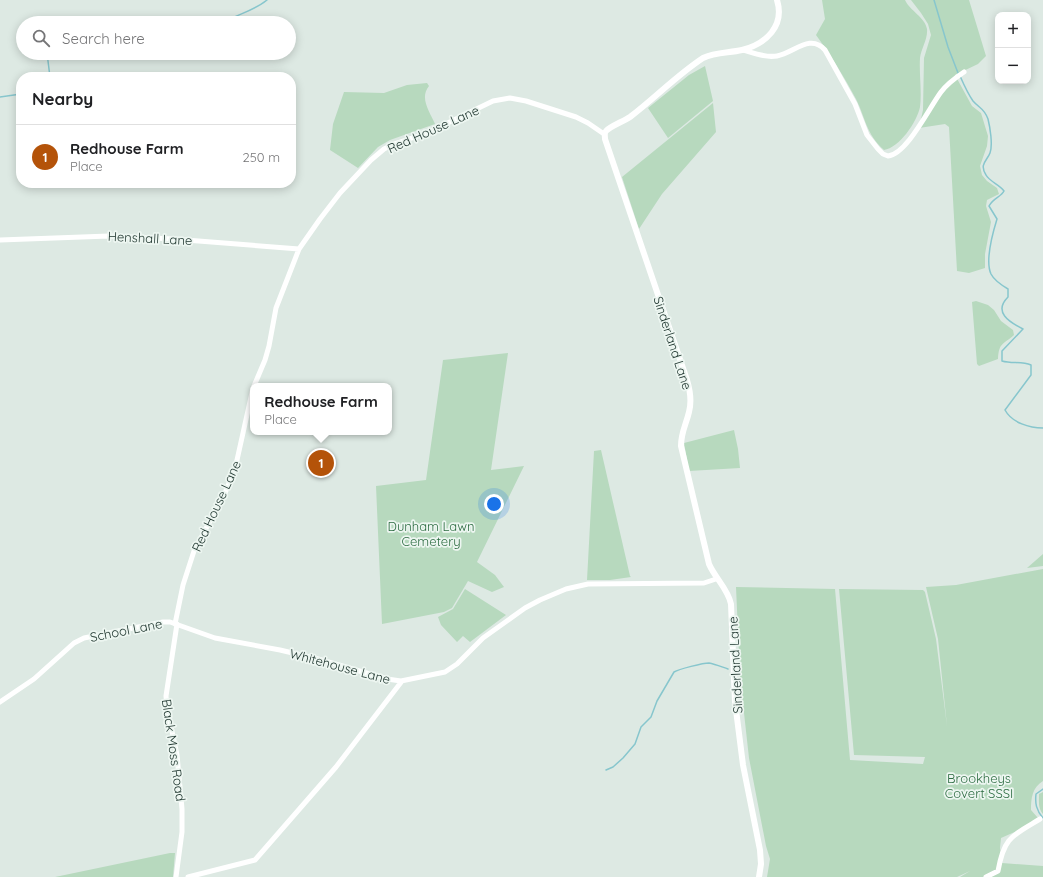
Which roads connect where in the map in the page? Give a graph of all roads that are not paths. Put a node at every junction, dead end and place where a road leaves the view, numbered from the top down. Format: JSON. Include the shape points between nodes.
{"nodes":[{"id":1,"x":777,"y":0,"type":"edge"},
{"id":2,"x":743,"y":50,"type":"junction"},
{"id":3,"x":964,"y":72,"type":"dead end"},
{"id":4,"x":604,"y":134,"type":"junction"},
{"id":5,"x":0,"y":240,"type":"edge"},
{"id":6,"x":299,"y":249,"type":"junction"},
{"id":7,"x":255,"y":383,"type":"edge"},
{"id":8,"x":250,"y":401,"type":"edge"},
{"id":9,"x":716,"y":579,"type":"junction"},
{"id":10,"x":176,"y":624,"type":"junction"},
{"id":11,"x":402,"y":681,"type":"junction"},
{"id":12,"x":0,"y":702,"type":"edge"},
{"id":13,"x":1040,"y":819,"type":"dead end"},
{"id":14,"x":176,"y":877,"type":"edge"},
{"id":15,"x":188,"y":877,"type":"edge"},
{"id":16,"x":759,"y":877,"type":"edge"},
{"id":17,"x":986,"y":877,"type":"edge"}],
"edges":[{"from":1,"to":2,"type":"street","via":[[779,20],[774,31]]},
{"from":2,"to":3,"type":"street","via":[[772,56],[785,54],[806,43],[821,45],[856,104],[867,135],[878,150],[888,156],[896,154],[907,142],[941,92]]},
{"from":2,"to":4,"type":"street","via":[[717,53],[705,58]]},
{"from":4,"to":6,"type":"street","name":"Red House Lane","via":[[576,117],[526,100],[510,98],[493,102],[427,133],[384,149],[340,193]]},
{"from":4,"to":9,"type":"street","name":"Sinderland Lane","via":[[689,387],[690,410],[681,446],[707,558]]},
{"from":5,"to":6,"type":"street","name":"Henshall Lane","via":[[109,236]]},
{"from":6,"to":7,"type":"street","name":"Red House Lane","via":[[276,308],[269,346]]},
{"from":8,"to":10,"type":"street","name":"Red House Lane","via":[[235,469],[194,551],[183,585]]},
{"from":9,"to":11,"type":"street","name":"Whitehouse Lane","via":[[704,583],[588,584],[566,589],[525,608],[483,638],[458,664],[445,672]]},
{"from":9,"to":16,"type":"street","name":"Sinderland Lane","via":[[728,595],[732,609],[735,702],[743,765],[760,850]]},
{"from":10,"to":11,"type":"street","name":"Whitehouse Lane","via":[[215,638],[280,650]]},
{"from":10,"to":12,"type":"street","name":"School Lane","via":[[163,622],[84,638],[74,643],[34,679]]},
{"from":10,"to":14,"type":"street","name":"Black Moss Road","via":[[166,696],[178,756],[182,809],[182,832]]},
{"from":11,"to":15,"type":"street","via":[[336,767],[254,860]]},
{"from":13,"to":17,"type":"street","via":[[1011,836],[1006,842],[998,871]]}]}
